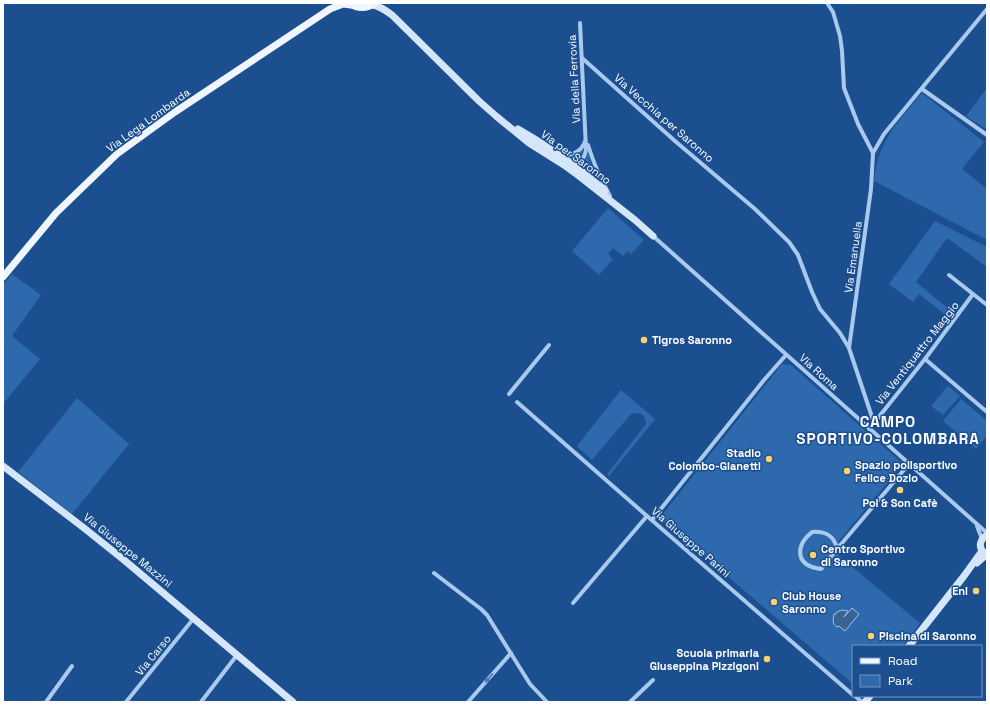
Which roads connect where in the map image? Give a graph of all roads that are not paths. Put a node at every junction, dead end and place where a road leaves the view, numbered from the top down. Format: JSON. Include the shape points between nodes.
{"nodes":[{"id":1,"x":387,"y":3,"type":"edge"},
{"id":2,"x":827,"y":3,"type":"edge"},
{"id":3,"x":350,"y":4,"type":"edge"},
{"id":4,"x":373,"y":4,"type":"edge"},
{"id":5,"x":332,"y":6,"type":"edge"},
{"id":6,"x":987,"y":9,"type":"edge"},
{"id":7,"x":392,"y":15,"type":"junction"},
{"id":8,"x":580,"y":23,"type":"dead end"},
{"id":9,"x":582,"y":58,"type":"junction"},
{"id":10,"x":922,"y":89,"type":"junction"},
{"id":11,"x":501,"y":120,"type":"junction"},
{"id":12,"x":585,"y":135,"type":"junction"},
{"id":13,"x":987,"y":135,"type":"edge"},
{"id":14,"x":873,"y":153,"type":"junction"},
{"id":15,"x":560,"y":156,"type":"junction"},
{"id":16,"x":564,"y":165,"type":"junction"},
{"id":17,"x":573,"y":165,"type":"junction"},
{"id":18,"x":610,"y":196,"type":"junction"},
{"id":19,"x":632,"y":218,"type":"junction"},
{"id":20,"x":653,"y":236,"type":"joint"},
{"id":21,"x":949,"y":275,"type":"dead end"},
{"id":22,"x":3,"y":277,"type":"edge"},
{"id":23,"x":973,"y":294,"type":"junction"},
{"id":24,"x":987,"y":306,"type":"edge"},
{"id":25,"x":549,"y":345,"type":"dead end"},
{"id":26,"x":849,"y":348,"type":"junction"},
{"id":27,"x":786,"y":355,"type":"junction"},
{"id":28,"x":925,"y":359,"type":"junction"},
{"id":29,"x":509,"y":394,"type":"dead end"},
{"id":30,"x":517,"y":402,"type":"dead end"},
{"id":31,"x":987,"y":412,"type":"edge"},
{"id":32,"x":874,"y":423,"type":"junction"},
{"id":33,"x":870,"y":429,"type":"junction"},
{"id":34,"x":909,"y":464,"type":"junction"},
{"id":35,"x":3,"y":466,"type":"edge"},
{"id":36,"x":647,"y":516,"type":"junction"},
{"id":37,"x":652,"y":520,"type":"junction"},
{"id":38,"x":974,"y":522,"type":"junction"},
{"id":39,"x":985,"y":536,"type":"edge"},
{"id":40,"x":837,"y":549,"type":"junction"},
{"id":41,"x":985,"y":554,"type":"edge"},
{"id":42,"x":434,"y":573,"type":"dead end"},
{"id":43,"x":573,"y":603,"type":"dead end"},
{"id":44,"x":194,"y":618,"type":"junction"},
{"id":45,"x":910,"y":645,"type":"edge"},
{"id":46,"x":511,"y":653,"type":"junction"},
{"id":47,"x":237,"y":655,"type":"junction"},
{"id":48,"x":72,"y":666,"type":"dead end"},
{"id":49,"x":653,"y":680,"type":"dead end"},
{"id":50,"x":852,"y":693,"type":"edge"},
{"id":51,"x":46,"y":702,"type":"edge"},
{"id":52,"x":126,"y":702,"type":"edge"},
{"id":53,"x":201,"y":702,"type":"edge"},
{"id":54,"x":293,"y":702,"type":"edge"},
{"id":55,"x":468,"y":702,"type":"edge"},
{"id":56,"x":547,"y":702,"type":"edge"},
{"id":57,"x":630,"y":702,"type":"edge"}],
"edges":[{"from":1,"to":7,"type":"street","name":"Via per Saronno"},
{"from":2,"to":14,"type":"street","via":[[833,12],[842,51],[844,88]]},
{"from":3,"to":4,"type":"main road","name":"Via Lega Lombarda","via":[[363,8]]},
{"from":3,"to":5,"type":"main road","name":"Via Lega Lombarda"},
{"from":4,"to":7,"type":"street","name":"Via per Saronno"},
{"from":5,"to":22,"type":"main road","name":"Via Lega Lombarda","via":[[117,154],[56,212]]},
{"from":6,"to":10,"type":"street"},
{"from":7,"to":11,"type":"street","name":"Via per Saronno","via":[[478,101]]},
{"from":8,"to":9,"type":"street","name":"Via della Ferrovia"},
{"from":9,"to":12,"type":"street","name":"Via della Ferrovia"},
{"from":9,"to":26,"type":"street","name":"Via Vecchia per Saronno","via":[[735,191],[789,242],[798,255],[820,309]]},
{"from":10,"to":13,"type":"street"},
{"from":10,"to":14,"type":"street","via":[[884,134]]},
{"from":11,"to":15,"type":"street","name":"Via per Saronno"},
{"from":11,"to":16,"type":"street","name":"Via per Saronno","via":[[529,143]]},
{"from":12,"to":15,"type":"street","name":"Via della Ferrovia","via":[[584,144],[577,152]]},
{"from":12,"to":17,"type":"street","name":"Via della Ferrovia","via":[[586,154]]},
{"from":12,"to":18,"type":"street","name":"Via della Ferrovia","via":[[594,164]]},
{"from":14,"to":26,"type":"street","name":"Via Emanuella","via":[[871,189]]},
{"from":15,"to":17,"type":"street","name":"Via per Saronno"},
{"from":16,"to":17,"type":"street"},
{"from":16,"to":19,"type":"street","name":"Via per Saronno"},
{"from":17,"to":18,"type":"street","name":"Via per Saronno"},
{"from":18,"to":19,"type":"street","name":"Via per Saronno"},
{"from":19,"to":20,"type":"street","name":"Via per Saronno"},
{"from":20,"to":27,"type":"street","name":"Via Roma"},
{"from":21,"to":23,"type":"street"},
{"from":23,"to":24,"type":"street"},
{"from":23,"to":28,"type":"street","name":"Via Ventiquattro Maggio"},
{"from":25,"to":29,"type":"street"},
{"from":26,"to":32,"type":"street"},
{"from":27,"to":33,"type":"street","name":"Via Roma"},
{"from":27,"to":37,"type":"street"},
{"from":28,"to":31,"type":"street"},
{"from":28,"to":32,"type":"street","name":"Via Ventiquattro Maggio"},
{"from":30,"to":36,"type":"street","name":"Via Giuseppe Parini"},
{"from":32,"to":33,"type":"street","name":"Via Ventiquattro Maggio"},
{"from":33,"to":34,"type":"street","name":"Via Roma"},
{"from":34,"to":38,"type":"street","name":"Via Roma"},
{"from":34,"to":40,"type":"street"},
{"from":35,"to":44,"type":"street","name":"Via Giuseppe Mazzini"},
{"from":36,"to":37,"type":"street","name":"Via Giuseppe Parini"},
{"from":36,"to":43,"type":"street"},
{"from":37,"to":50,"type":"street","name":"Via Giuseppe Parini"},
{"from":38,"to":39,"type":"street","name":"Via Roma"},
{"from":38,"to":39,"type":"street","name":"Via Roma"},
{"from":39,"to":41,"type":"street","via":[[980,547]]},
{"from":40,"to":40,"type":"street","via":[[832,538],[825,533],[812,532],[802,544],[800,555],[808,566],[821,569]]},
{"from":41,"to":45,"type":"street","via":[[964,576]]},
{"from":42,"to":46,"type":"street","via":[[487,615]]},
{"from":44,"to":47,"type":"street","name":"Via Giuseppe Mazzini"},
{"from":44,"to":52,"type":"street","name":"Via Carso"},
{"from":46,"to":55,"type":"street","one_way":true},
{"from":46,"to":56,"type":"street","via":[[530,684]]},
{"from":47,"to":53,"type":"street"},
{"from":47,"to":54,"type":"street","name":"Via Giuseppe Mazzini"},
{"from":48,"to":51,"type":"street"},
{"from":49,"to":57,"type":"street"}]}
